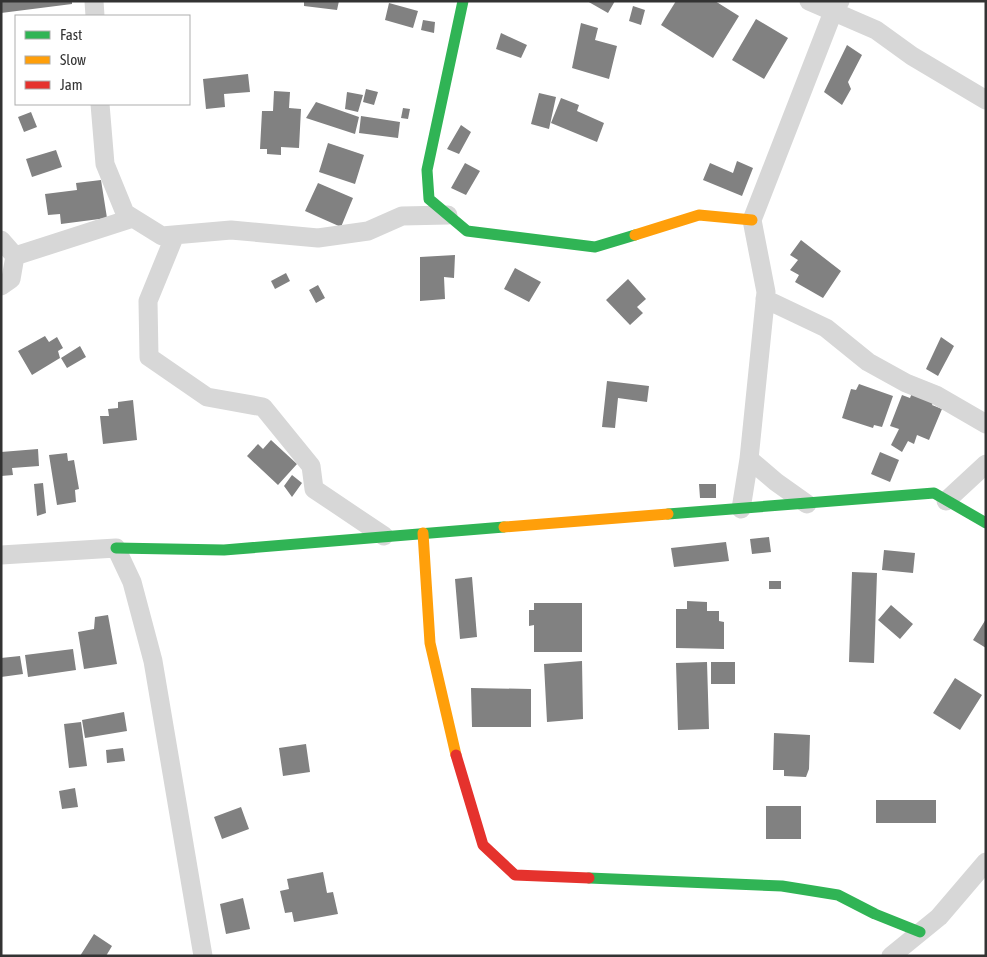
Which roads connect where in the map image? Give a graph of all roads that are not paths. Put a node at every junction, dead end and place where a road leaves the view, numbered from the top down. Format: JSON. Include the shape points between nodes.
{"nodes":[{"id":1,"x":94,"y":1,"type":"edge"},
{"id":2,"x":463,"y":1,"type":"edge"},
{"id":3,"x":809,"y":1,"type":"edge"},
{"id":4,"x":836,"y":7,"type":"edge"},
{"id":5,"x":95,"y":15,"type":"edge"},
{"id":6,"x":986,"y":100,"type":"edge"},
{"id":7,"x":100,"y":105,"type":"edge"},
{"id":8,"x":448,"y":215,"type":"junction"},
{"id":9,"x":133,"y":218,"type":"junction"},
{"id":10,"x":752,"y":220,"type":"junction"},
{"id":11,"x":175,"y":235,"type":"junction"},
{"id":12,"x":1,"y":240,"type":"edge"},
{"id":13,"x":15,"y":256,"type":"junction"},
{"id":14,"x":1,"y":286,"type":"edge"},
{"id":15,"x":766,"y":299,"type":"junction"},
{"id":16,"x":986,"y":424,"type":"edge"},
{"id":17,"x":749,"y":459,"type":"junction"},
{"id":18,"x":986,"y":464,"type":"edge"},
{"id":19,"x":946,"y":501,"type":"junction"},
{"id":20,"x":807,"y":504,"type":"junction"},
{"id":21,"x":741,"y":509,"type":"junction"},
{"id":22,"x":986,"y":523,"type":"edge"},
{"id":23,"x":423,"y":533,"type":"junction"},
{"id":24,"x":384,"y":536,"type":"junction"},
{"id":25,"x":116,"y":548,"type":"junction"},
{"id":26,"x":1,"y":555,"type":"edge"},
{"id":27,"x":986,"y":862,"type":"edge"},
{"id":28,"x":920,"y":932,"type":"junction"},
{"id":29,"x":203,"y":956,"type":"edge"},
{"id":30,"x":891,"y":956,"type":"edge"}],
"edges":[{"from":1,"to":5,"type":"street"},
{"from":2,"to":8,"type":"street","via":[[427,170],[429,199]]},
{"from":3,"to":4,"type":"street"},
{"from":4,"to":6,"type":"street"},
{"from":4,"to":10,"type":"street"},
{"from":7,"to":9,"type":"street","via":[[105,164],[125,213]]},
{"from":8,"to":10,"type":"street","via":[[467,231],[595,248],[698,215]]},
{"from":8,"to":11,"type":"street","via":[[402,216],[368,231],[318,238],[231,230]]},
{"from":9,"to":11,"type":"street","via":[[162,236]]},
{"from":9,"to":13,"type":"street"},
{"from":10,"to":15,"type":"street"},
{"from":11,"to":24,"type":"street","via":[[148,301],[149,357],[208,398],[264,406],[311,466],[314,489]]},
{"from":12,"to":13,"type":"street"},
{"from":13,"to":14,"type":"street","via":[[11,279]]},
{"from":15,"to":16,"type":"street","via":[[826,328],[868,362]]},
{"from":15,"to":17,"type":"street"},
{"from":17,"to":20,"type":"street"},
{"from":17,"to":21,"type":"street"},
{"from":18,"to":19,"type":"street"},
{"from":19,"to":20,"type":"street","via":[[934,494]]},
{"from":19,"to":22,"type":"street"},
{"from":20,"to":21,"type":"street"},
{"from":21,"to":23,"type":"street"},
{"from":23,"to":24,"type":"street"},
{"from":23,"to":28,"type":"street","via":[[430,644],[451,738],[483,845],[515,875],[782,886],[838,895],[874,914]]},
{"from":24,"to":25,"type":"street","via":[[224,550]]},
{"from":25,"to":26,"type":"street"},
{"from":25,"to":29,"type":"street","via":[[132,582],[153,661]]},
{"from":27,"to":28,"type":"street","via":[[939,917]]},
{"from":28,"to":30,"type":"street"}]}
